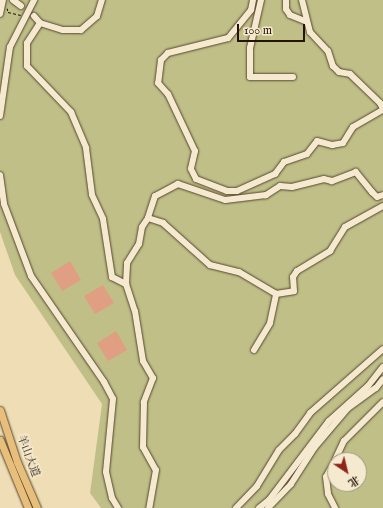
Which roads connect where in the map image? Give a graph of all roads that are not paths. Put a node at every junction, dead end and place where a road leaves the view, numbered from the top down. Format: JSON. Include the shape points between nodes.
{"nodes":[{"id":1,"x":3,"y":0,"type":"edge"},
{"id":2,"x":13,"y":0,"type":"edge"},
{"id":3,"x":34,"y":0,"type":"edge"},
{"id":4,"x":102,"y":0,"type":"edge"},
{"id":5,"x":253,"y":0,"type":"edge"},
{"id":6,"x":261,"y":0,"type":"edge"},
{"id":7,"x":286,"y":0,"type":"edge"},
{"id":8,"x":302,"y":0,"type":"edge"},
{"id":9,"x":21,"y":6,"type":"dead end"},
{"id":10,"x":0,"y":14,"type":"edge"},
{"id":11,"x":34,"y":16,"type":"dead end"},
{"id":12,"x":305,"y":21,"type":"junction"},
{"id":13,"x":40,"y":23,"type":"junction"},
{"id":14,"x":293,"y":77,"type":"dead end"},
{"id":15,"x":383,"y":110,"type":"edge"},
{"id":16,"x":0,"y":116,"type":"edge"},
{"id":17,"x":275,"y":174,"type":"junction"},
{"id":18,"x":0,"y":175,"type":"edge"},
{"id":19,"x":280,"y":186,"type":"junction"},
{"id":20,"x":383,"y":195,"type":"edge"},
{"id":21,"x":383,"y":206,"type":"edge"},
{"id":22,"x":148,"y":218,"type":"junction"},
{"id":23,"x":126,"y":284,"type":"junction"},
{"id":24,"x":276,"y":294,"type":"junction"},
{"id":25,"x":383,"y":349,"type":"edge"},
{"id":26,"x":254,"y":350,"type":"dead end"},
{"id":27,"x":383,"y":367,"type":"edge"},
{"id":28,"x":383,"y":379,"type":"edge"},
{"id":29,"x":383,"y":402,"type":"edge"},
{"id":30,"x":0,"y":410,"type":"edge"},
{"id":31,"x":0,"y":440,"type":"edge"},
{"id":32,"x":339,"y":452,"type":"edge"},
{"id":33,"x":327,"y":475,"type":"edge"},
{"id":34,"x":327,"y":486,"type":"edge"},
{"id":35,"x":328,"y":492,"type":"edge"},
{"id":36,"x":28,"y":508,"type":"edge"},
{"id":37,"x":37,"y":508,"type":"edge"},
{"id":38,"x":118,"y":508,"type":"edge"},
{"id":39,"x":148,"y":508,"type":"edge"},
{"id":40,"x":236,"y":508,"type":"edge"},
{"id":41,"x":259,"y":508,"type":"edge"},
{"id":42,"x":268,"y":508,"type":"edge"},
{"id":43,"x":335,"y":508,"type":"edge"}],
"edges":[{"from":1,"to":10,"type":"street"},
{"from":2,"to":9,"type":"street"},
{"from":3,"to":16,"type":"street","via":[[10,47]]},
{"from":4,"to":13,"type":"street","via":[[97,16],[81,30],[63,30]]},
{"from":5,"to":17,"type":"street","via":[[251,10],[228,38],[168,53],[161,60],[158,83],[168,94],[194,151],[190,169],[196,179],[227,191],[237,191]]},
{"from":6,"to":14,"type":"street","via":[[250,48],[250,77]]},
{"from":7,"to":12,"type":"street","via":[[286,9],[290,15]]},
{"from":8,"to":12,"type":"street"},
{"from":11,"to":13,"type":"street"},
{"from":12,"to":15,"type":"street","via":[[310,32],[328,51],[333,66],[339,72],[350,74],[380,103]]},
{"from":13,"to":23,"type":"street","via":[[27,43],[27,66],[71,112],[89,158],[92,195],[99,204],[103,219],[112,277]]},
{"from":15,"to":17,"type":"street","via":[[353,127],[343,143],[332,145],[317,141],[307,154],[284,162]]},
{"from":17,"to":19,"type":"street"},
{"from":18,"to":38,"type":"street","via":[[4,204],[31,276],[113,399],[106,472],[112,498]]},
{"from":19,"to":20,"type":"street","via":[[292,187],[324,179],[332,181],[356,172],[377,197]]},
{"from":19,"to":22,"type":"street","via":[[266,195],[225,200],[178,184],[155,196]]},
{"from":21,"to":24,"type":"street","via":[[344,227],[330,251],[297,271],[293,277],[294,291]]},
{"from":22,"to":23,"type":"street","via":[[142,227],[140,244],[127,263]]},
{"from":22,"to":24,"type":"street","via":[[162,223],[210,265],[239,272]]},
{"from":23,"to":39,"type":"street","via":[[135,311],[143,361],[153,378],[144,402],[143,447],[156,470]]},
{"from":24,"to":26,"type":"street","via":[[270,323]]},
{"from":25,"to":40,"type":"street","via":[[310,413],[279,450],[257,486]]},
{"from":27,"to":41,"type":"street","via":[[368,386],[329,421],[269,500]]},
{"from":28,"to":42,"type":"street","via":[[376,388],[348,408],[314,448],[291,484]]},
{"from":29,"to":32,"type":"street","via":[[344,441]]},
{"from":30,"to":37,"type":"main road","name":"羊山大道","via":[[17,462]]},
{"from":31,"to":36,"type":"main road","name":"羊山大道"},
{"from":33,"to":34,"type":"street"},
{"from":35,"to":43,"type":"street"}]}
